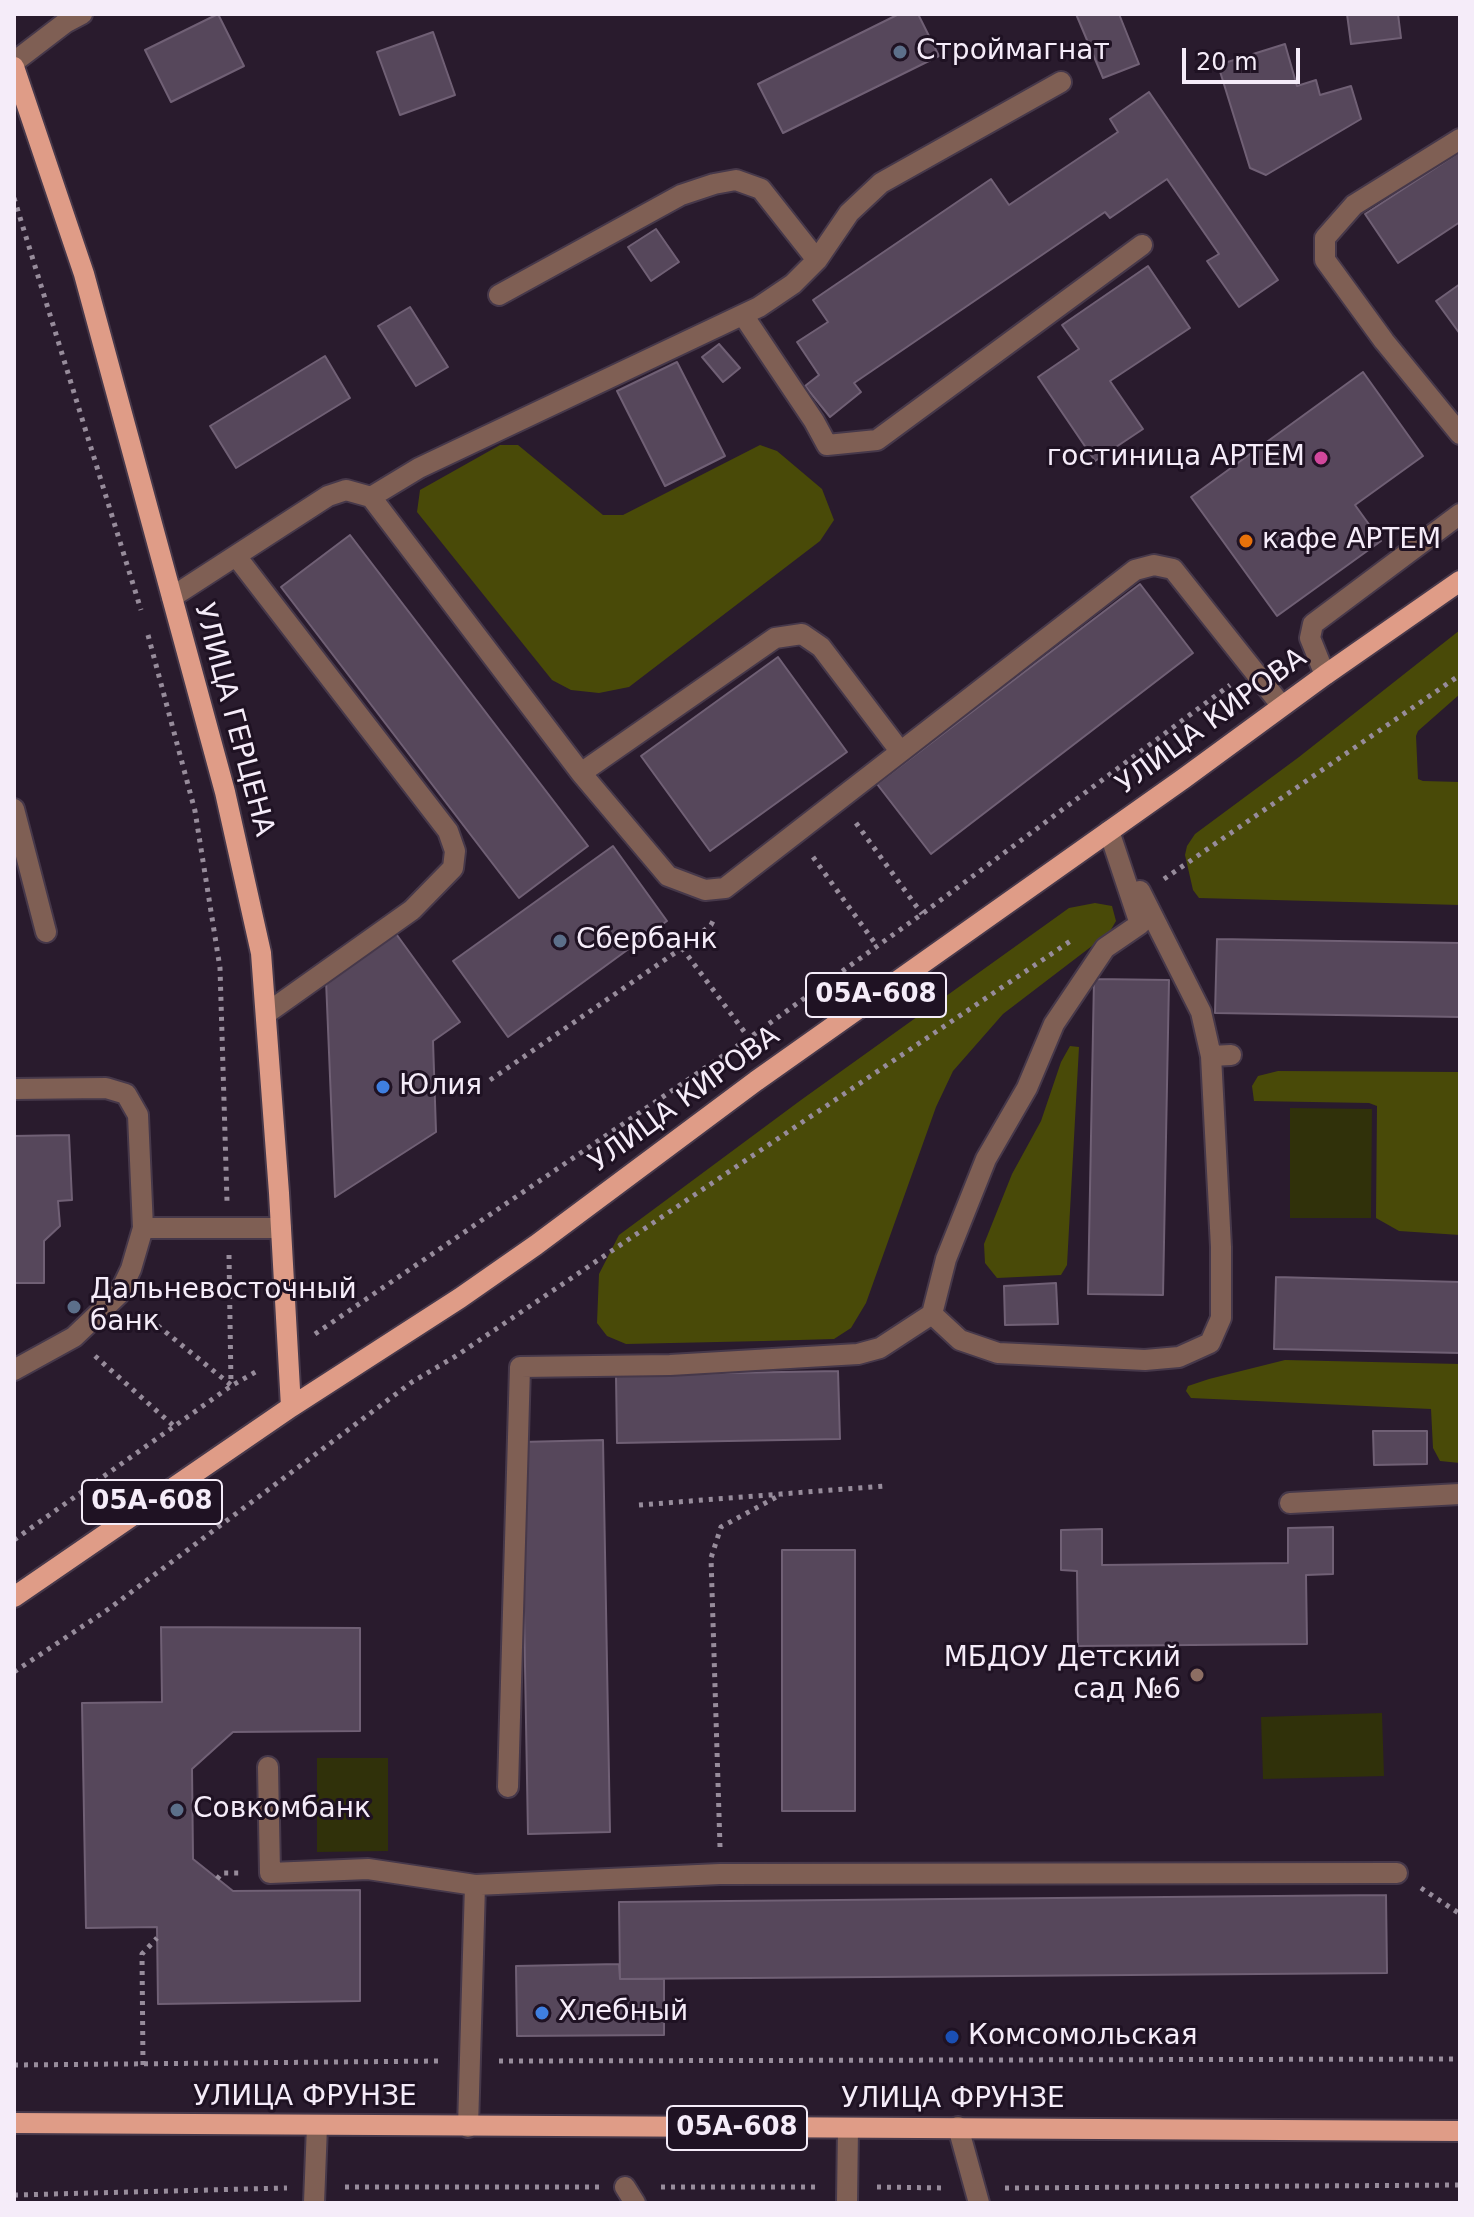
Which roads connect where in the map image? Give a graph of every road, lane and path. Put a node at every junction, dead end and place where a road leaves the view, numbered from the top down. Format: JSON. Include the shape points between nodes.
{"nodes":[{"id":1,"x":82,"y":14,"type":"edge"},
{"id":2,"x":14,"y":65,"type":"edge"},
{"id":3,"x":1061,"y":82,"type":"dead end"},
{"id":4,"x":1460,"y":139,"type":"edge"},
{"id":5,"x":14,"y":198,"type":"edge"},
{"id":6,"x":1142,"y":245,"type":"dead end"},
{"id":7,"x":817,"y":260,"type":"junction"},
{"id":8,"x":499,"y":295,"type":"dead end"},
{"id":9,"x":743,"y":315,"type":"junction"},
{"id":10,"x":1460,"y":434,"type":"edge"},
{"id":11,"x":371,"y":497,"type":"junction"},
{"id":12,"x":1460,"y":514,"type":"edge"},
{"id":13,"x":236,"y":556,"type":"junction"},
{"id":14,"x":1460,"y":581,"type":"edge"},
{"id":15,"x":172,"y":597,"type":"junction"},
{"id":16,"x":1253,"y":667,"type":"junction"},
{"id":17,"x":1325,"y":675,"type":"junction"},
{"id":18,"x":1460,"y":675,"type":"edge"},
{"id":19,"x":1281,"y":705,"type":"junction"},
{"id":20,"x":900,"y":751,"type":"junction"},
{"id":21,"x":581,"y":773,"type":"junction"},
{"id":22,"x":838,"y":800,"type":"junction"},
{"id":23,"x":14,"y":809,"type":"edge"},
{"id":24,"x":1109,"y":831,"type":"junction"},
{"id":25,"x":797,"y":833,"type":"junction"},
{"id":26,"x":1161,"y":880,"type":"dead end"},
{"id":27,"x":725,"y":888,"type":"junction"},
{"id":28,"x":922,"y":914,"type":"junction"},
{"id":29,"x":46,"y":932,"type":"dead end"},
{"id":30,"x":1082,"y":934,"type":"dead end"},
{"id":31,"x":877,"y":946,"type":"junction"},
{"id":32,"x":682,"y":948,"type":"junction"},
{"id":33,"x":267,"y":1013,"type":"junction"},
{"id":34,"x":749,"y":1038,"type":"junction"},
{"id":35,"x":490,"y":1080,"type":"dead end"},
{"id":36,"x":14,"y":1089,"type":"edge"},
{"id":37,"x":143,"y":1228,"type":"junction"},
{"id":38,"x":228,"y":1228,"type":"junction"},
{"id":39,"x":281,"y":1228,"type":"junction"},
{"id":40,"x":119,"y":1294,"type":"junction"},
{"id":41,"x":932,"y":1314,"type":"junction"},
{"id":42,"x":74,"y":1337,"type":"junction"},
{"id":43,"x":287,"y":1354,"type":"junction"},
{"id":44,"x":14,"y":1370,"type":"edge"},
{"id":45,"x":231,"y":1386,"type":"junction"},
{"id":46,"x":291,"y":1407,"type":"junction"},
{"id":47,"x":176,"y":1428,"type":"junction"},
{"id":48,"x":884,"y":1486,"type":"dead end"},
{"id":49,"x":782,"y":1494,"type":"junction"},
{"id":50,"x":1460,"y":1494,"type":"edge"},
{"id":51,"x":1290,"y":1503,"type":"dead end"},
{"id":52,"x":639,"y":1505,"type":"dead end"},
{"id":53,"x":14,"y":1540,"type":"edge"},
{"id":54,"x":14,"y":1597,"type":"edge"},
{"id":55,"x":14,"y":1672,"type":"edge"},
{"id":56,"x":268,"y":1767,"type":"dead end"},
{"id":57,"x":508,"y":1787,"type":"dead end"},
{"id":58,"x":1397,"y":1873,"type":"joint"},
{"id":59,"x":720,"y":1874,"type":"junction"},
{"id":60,"x":475,"y":1885,"type":"junction"},
{"id":61,"x":1460,"y":1914,"type":"edge"},
{"id":62,"x":157,"y":1938,"type":"dead end"},
{"id":63,"x":1460,"y":2059,"type":"edge"},
{"id":64,"x":470,"y":2061,"type":"junction"},
{"id":65,"x":14,"y":2065,"type":"edge"},
{"id":66,"x":143,"y":2065,"type":"junction"},
{"id":67,"x":14,"y":2123,"type":"edge"},
{"id":68,"x":317,"y":2126,"type":"junction"},
{"id":69,"x":468,"y":2127,"type":"junction"},
{"id":70,"x":958,"y":2127,"type":"junction"},
{"id":71,"x":848,"y":2128,"type":"junction"},
{"id":72,"x":1460,"y":2131,"type":"edge"},
{"id":73,"x":1460,"y":2185,"type":"edge"},
{"id":74,"x":14,"y":2195,"type":"edge"},
{"id":75,"x":314,"y":2195,"type":"edge"},
{"id":76,"x":630,"y":2195,"type":"edge"},
{"id":77,"x":848,"y":2195,"type":"edge"},
{"id":78,"x":976,"y":2196,"type":"edge"}],
"edges":[{"from":1,"to":2,"type":"lane"},
{"from":2,"to":15,"type":"main road","name":"УЛИЦА ГЕРЦЕНА","via":[[84,274]]},
{"from":3,"to":7,"type":"lane","via":[[881,183],[849,213]]},
{"from":4,"to":10,"type":"lane","via":[[1354,205],[1325,238],[1325,260]]},
{"from":5,"to":38,"type":"path","via":[[140,607],[195,811],[220,968]]},
{"from":6,"to":9,"type":"lane","via":[[877,440],[827,445]]},
{"from":7,"to":8,"type":"lane","via":[[761,189],[736,180],[681,195]]},
{"from":7,"to":9,"type":"lane","via":[[793,284]]},
{"from":9,"to":11,"type":"lane","via":[[419,468]]},
{"from":11,"to":13,"type":"lane","via":[[346,490],[328,496]]},
{"from":11,"to":21,"type":"lane"},
{"from":12,"to":17,"type":"lane","via":[[1313,624],[1310,638]]},
{"from":13,"to":15,"type":"lane"},
{"from":13,"to":33,"type":"lane","via":[[448,831],[455,851],[453,868],[412,910]]},
{"from":14,"to":17,"type":"main road","name":"УЛИЦА КИРОВА","number":"05А-608"},
{"from":15,"to":33,"type":"main road","name":"УЛИЦА ГЕРЦЕНА","via":[[228,806],[261,953]]},
{"from":16,"to":19,"type":"lane"},
{"from":16,"to":20,"type":"lane","via":[[1173,569],[1154,565],[1135,570]]},
{"from":16,"to":28,"type":"path"},
{"from":17,"to":19,"type":"main road","name":"УЛИЦА КИРОВА","number":"05А-608"},
{"from":18,"to":26,"type":"path"},
{"from":19,"to":24,"type":"main road","name":"УЛИЦА КИРОВА","number":"05А-608"},
{"from":20,"to":21,"type":"lane","via":[[821,647],[802,634],[775,638]]},
{"from":20,"to":22,"type":"lane"},
{"from":21,"to":27,"type":"lane","via":[[668,876],[705,890]]},
{"from":22,"to":25,"type":"lane"},
{"from":22,"to":28,"type":"path"},
{"from":23,"to":29,"type":"lane"},
{"from":24,"to":41,"type":"lane","via":[[1140,924],[1105,948],[1054,1024],[1027,1088],[986,1159],[946,1259]]},
{"from":24,"to":41,"type":"lane","via":[[1221,1056],[1221,1318],[1210,1343],[1179,1357],[1145,1360],[998,1353],[960,1340]]},
{"from":24,"to":46,"type":"main road","name":"УЛИЦА КИРОВА","number":"05А-608","via":[[756,1081],[536,1245]]},
{"from":25,"to":27,"type":"lane"},
{"from":25,"to":31,"type":"path"},
{"from":27,"to":32,"type":"path","via":[[711,925]]},
{"from":28,"to":31,"type":"path"},
{"from":30,"to":55,"type":"path","via":[[412,1382],[110,1608]]},
{"from":31,"to":34,"type":"path"},
{"from":32,"to":34,"type":"path"},
{"from":32,"to":35,"type":"path"},
{"from":33,"to":39,"type":"main road","name":"УЛИЦА ГЕРЦЕНА"},
{"from":34,"to":43,"type":"path"},
{"from":36,"to":37,"type":"lane","via":[[106,1088],[126,1094],[138,1115]]},
{"from":37,"to":38,"type":"lane"},
{"from":37,"to":40,"type":"lane"},
{"from":38,"to":39,"type":"lane"},
{"from":38,"to":45,"type":"path"},
{"from":39,"to":43,"type":"main road","name":"УЛИЦА ГЕРЦЕНА"},
{"from":40,"to":42,"type":"lane"},
{"from":40,"to":45,"type":"path"},
{"from":41,"to":57,"type":"lane","via":[[880,1348],[858,1354],[520,1367]]},
{"from":42,"to":44,"type":"lane"},
{"from":42,"to":47,"type":"path"},
{"from":43,"to":46,"type":"main road","name":"УЛИЦА ГЕРЦЕНА"},
{"from":45,"to":47,"type":"path"},
{"from":46,"to":54,"type":"main road","name":"УЛИЦА КИРОВА","number":"05А-608"},
{"from":47,"to":53,"type":"path"},
{"from":48,"to":49,"type":"path"},
{"from":49,"to":52,"type":"path"},
{"from":49,"to":59,"type":"path","via":[[721,1527],[711,1558]]},
{"from":50,"to":51,"type":"lane"},
{"from":56,"to":60,"type":"lane","via":[[270,1873],[368,1869]]},
{"from":58,"to":59,"type":"lane"},
{"from":58,"to":61,"type":"path"},
{"from":59,"to":60,"type":"lane"},
{"from":60,"to":64,"type":"lane"},
{"from":62,"to":66,"type":"path","via":[[142,1954]]},
{"from":63,"to":64,"type":"path"},
{"from":64,"to":66,"type":"path"},
{"from":64,"to":69,"type":"lane"},
{"from":65,"to":66,"type":"path"},
{"from":67,"to":68,"type":"main road","name":"УЛИЦА ФРУНЗЕ","number":"05А-608"},
{"from":68,"to":69,"type":"main road","name":"УЛИЦА ФРУНЗЕ","number":"05А-608"},
{"from":68,"to":75,"type":"lane"},
{"from":69,"to":71,"type":"main road","name":"УЛИЦА ФРУНЗЕ","number":"05А-608"},
{"from":70,"to":71,"type":"main road","name":"УЛИЦА ФРУНЗЕ","number":"05А-608"},
{"from":70,"to":72,"type":"main road","name":"УЛИЦА ФРУНЗЕ","number":"05А-608"},
{"from":70,"to":78,"type":"lane"},
{"from":71,"to":77,"type":"lane"},
{"from":73,"to":78,"type":"path"},
{"from":74,"to":75,"type":"path"},
{"from":75,"to":76,"type":"path"},
{"from":76,"to":77,"type":"path"},
{"from":77,"to":78,"type":"path"}]}
